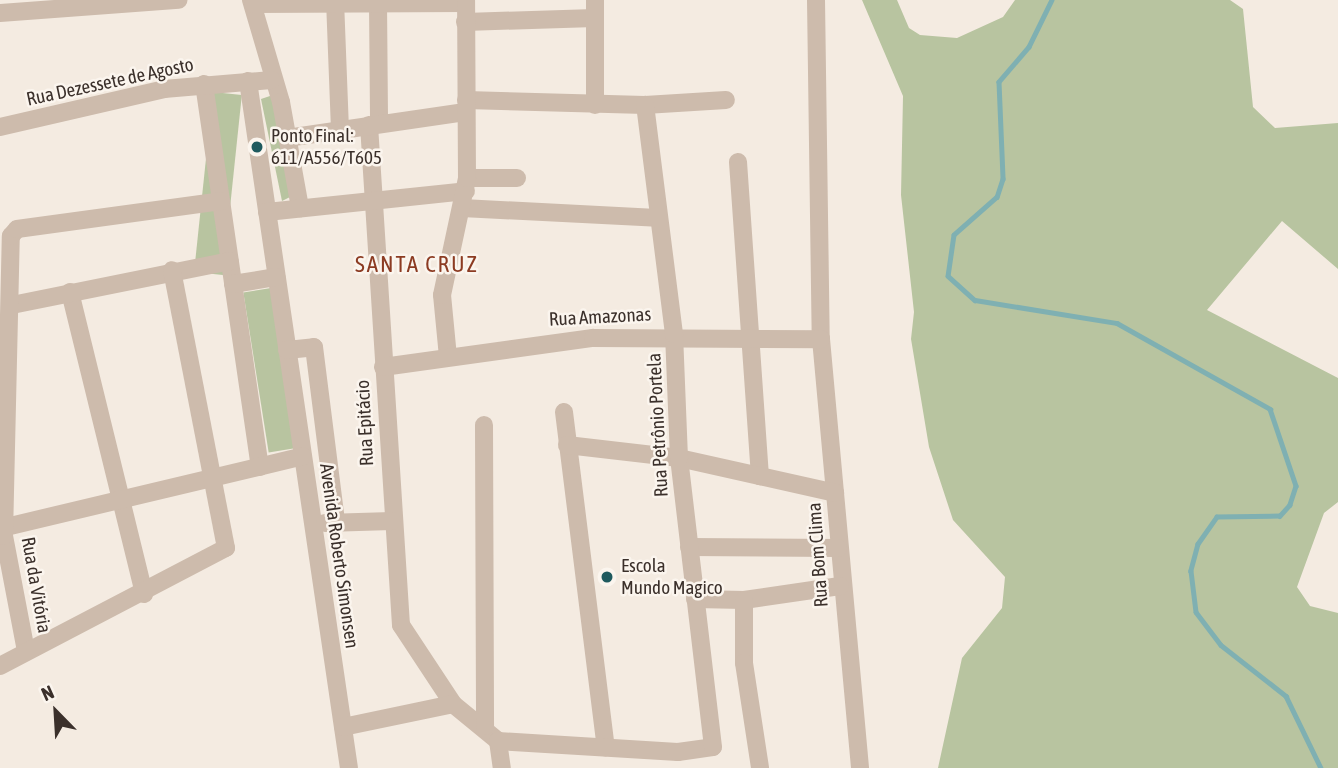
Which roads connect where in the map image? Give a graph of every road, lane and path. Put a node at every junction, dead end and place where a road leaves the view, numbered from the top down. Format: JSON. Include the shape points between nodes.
{"nodes":[{"id":1,"x":179,"y":0,"type":"edge"},
{"id":2,"x":816,"y":0,"type":"edge"},
{"id":3,"x":335,"y":1,"type":"edge"},
{"id":4,"x":252,"y":2,"type":"edge"},
{"id":5,"x":378,"y":2,"type":"junction"},
{"id":6,"x":466,"y":2,"type":"edge"},
{"id":7,"x":595,"y":9,"type":"edge"},
{"id":8,"x":0,"y":13,"type":"edge"},
{"id":9,"x":465,"y":22,"type":"junction"},
{"id":10,"x":272,"y":80,"type":"junction"},
{"id":11,"x":248,"y":81,"type":"junction"},
{"id":12,"x":204,"y":84,"type":"junction"},
{"id":13,"x":726,"y":100,"type":"dead end"},
{"id":14,"x":595,"y":105,"type":"junction"},
{"id":15,"x":652,"y":105,"type":"junction"},
{"id":16,"x":465,"y":106,"type":"junction"},
{"id":17,"x":374,"y":124,"type":"junction"},
{"id":18,"x":0,"y":127,"type":"edge"},
{"id":19,"x":340,"y":131,"type":"junction"},
{"id":20,"x":288,"y":138,"type":"junction"},
{"id":21,"x":738,"y":162,"type":"dead end"},
{"id":22,"x":517,"y":178,"type":"dead end"},
{"id":23,"x":465,"y":192,"type":"junction"},
{"id":24,"x":377,"y":198,"type":"junction"},
{"id":25,"x":221,"y":201,"type":"junction"},
{"id":26,"x":300,"y":208,"type":"junction"},
{"id":27,"x":267,"y":212,"type":"junction"},
{"id":28,"x":657,"y":218,"type":"junction"},
{"id":29,"x":230,"y":261,"type":"junction"},
{"id":30,"x":172,"y":270,"type":"junction"},
{"id":31,"x":276,"y":277,"type":"junction"},
{"id":32,"x":233,"y":284,"type":"junction"},
{"id":33,"x":70,"y":292,"type":"junction"},
{"id":34,"x":12,"y":305,"type":"junction"},
{"id":35,"x":674,"y":334,"type":"junction"},
{"id":36,"x":751,"y":337,"type":"junction"},
{"id":37,"x":821,"y":339,"type":"junction"},
{"id":38,"x":287,"y":350,"type":"junction"},
{"id":39,"x":448,"y":358,"type":"junction"},
{"id":40,"x":383,"y":367,"type":"junction"},
{"id":41,"x":564,"y":412,"type":"dead end"},
{"id":42,"x":323,"y":420,"type":"junction"},
{"id":43,"x":298,"y":423,"type":"junction"},
{"id":44,"x":484,"y":425,"type":"dead end"},
{"id":45,"x":567,"y":445,"type":"junction"},
{"id":46,"x":303,"y":456,"type":"junction"},
{"id":47,"x":679,"y":458,"type":"junction"},
{"id":48,"x":260,"y":467,"type":"junction"},
{"id":49,"x":760,"y":476,"type":"junction"},
{"id":50,"x":214,"y":481,"type":"junction"},
{"id":51,"x":835,"y":493,"type":"junction"},
{"id":52,"x":118,"y":503,"type":"junction"},
{"id":53,"x":392,"y":521,"type":"junction"},
{"id":54,"x":336,"y":522,"type":"junction"},
{"id":55,"x":313,"y":523,"type":"junction"},
{"id":56,"x":6,"y":527,"type":"junction"},
{"id":57,"x":689,"y":547,"type":"junction"},
{"id":58,"x":838,"y":548,"type":"junction"},
{"id":59,"x":5,"y":573,"type":"edge"},
{"id":60,"x":840,"y":586,"type":"junction"},
{"id":61,"x":144,"y":594,"type":"junction"},
{"id":62,"x":695,"y":599,"type":"junction"},
{"id":63,"x":744,"y":600,"type":"junction"},
{"id":64,"x":26,"y":651,"type":"junction"},
{"id":65,"x":0,"y":666,"type":"edge"},
{"id":66,"x":453,"y":704,"type":"junction"},
{"id":67,"x":485,"y":726,"type":"junction"},
{"id":68,"x":343,"y":727,"type":"junction"},
{"id":69,"x":498,"y":741,"type":"junction"},
{"id":70,"x":606,"y":747,"type":"junction"},
{"id":71,"x":704,"y":754,"type":"edge"},
{"id":72,"x":349,"y":768,"type":"edge"},
{"id":73,"x":502,"y":768,"type":"edge"},
{"id":74,"x":760,"y":768,"type":"edge"},
{"id":75,"x":860,"y":768,"type":"edge"}],
"edges":[{"from":1,"to":8,"type":"street"},
{"from":2,"to":37,"type":"street","name":"Rua Bom Clima"},
{"from":3,"to":4,"type":"street"},
{"from":3,"to":5,"type":"street"},
{"from":3,"to":19,"type":"street"},
{"from":4,"to":10,"type":"street"},
{"from":5,"to":6,"type":"street"},
{"from":5,"to":17,"type":"street","name":"Rua Epitácio"},
{"from":6,"to":9,"type":"street"},
{"from":7,"to":9,"type":"street"},
{"from":7,"to":14,"type":"street"},
{"from":9,"to":16,"type":"street"},
{"from":10,"to":11,"type":"street","name":"Rua Dezessete de Agosto"},
{"from":10,"to":20,"type":"street"},
{"from":11,"to":12,"type":"street","name":"Rua Dezessete de Agosto"},
{"from":11,"to":27,"type":"street","name":"Avenida Roberto Símonsen"},
{"from":12,"to":18,"type":"street","name":"Rua Dezessete de Agosto"},
{"from":12,"to":25,"type":"street"},
{"from":13,"to":15,"type":"street"},
{"from":14,"to":15,"type":"street"},
{"from":14,"to":16,"type":"street"},
{"from":15,"to":28,"type":"street","name":"Rua Petrônio Portela"},
{"from":16,"to":17,"type":"street"},
{"from":16,"to":23,"type":"street"},
{"from":17,"to":19,"type":"street"},
{"from":17,"to":24,"type":"street","name":"Rua Epitácio"},
{"from":19,"to":20,"type":"street"},
{"from":20,"to":26,"type":"street"},
{"from":21,"to":36,"type":"street"},
{"from":22,"to":23,"type":"street"},
{"from":23,"to":24,"type":"street"},
{"from":23,"to":28,"type":"street"},
{"from":23,"to":39,"type":"street","via":[[442,295]]},
{"from":24,"to":26,"type":"street"},
{"from":24,"to":40,"type":"street","name":"Rua Epitácio"},
{"from":25,"to":29,"type":"street"},
{"from":25,"to":34,"type":"street","name":"Rua da Vitória","via":[[13,232]]},
{"from":26,"to":27,"type":"street"},
{"from":27,"to":31,"type":"street","name":"Avenida Roberto Símonsen"},
{"from":28,"to":35,"type":"street","name":"Rua Petrônio Portela"},
{"from":29,"to":30,"type":"street"},
{"from":29,"to":32,"type":"street"},
{"from":30,"to":33,"type":"street"},
{"from":30,"to":50,"type":"street"},
{"from":31,"to":32,"type":"street"},
{"from":31,"to":38,"type":"street","name":"Avenida Roberto Símonsen"},
{"from":32,"to":48,"type":"street"},
{"from":33,"to":34,"type":"street"},
{"from":33,"to":52,"type":"street"},
{"from":34,"to":56,"type":"street","name":"Rua da Vitória"},
{"from":35,"to":36,"type":"street","name":"Rua Amazonas"},
{"from":35,"to":39,"type":"street","name":"Rua Amazonas","via":[[528,342]]},
{"from":35,"to":47,"type":"street","name":"Rua Petrônio Portela"},
{"from":36,"to":37,"type":"street","name":"Rua Amazonas"},
{"from":36,"to":49,"type":"street"},
{"from":37,"to":51,"type":"street","name":"Rua Bom Clima"},
{"from":38,"to":42,"type":"street","name":"Avenida Roberto Símonsen","via":[[314,347]]},
{"from":38,"to":43,"type":"street","name":"Avenida Roberto Símonsen"},
{"from":39,"to":40,"type":"street","name":"Rua Amazonas"},
{"from":40,"to":53,"type":"street","name":"Rua Epitácio"},
{"from":41,"to":45,"type":"street"},
{"from":42,"to":43,"type":"street"},
{"from":42,"to":54,"type":"street","name":"Avenida Roberto Símonsen"},
{"from":43,"to":46,"type":"street","name":"Avenida Roberto Símonsen"},
{"from":44,"to":67,"type":"street"},
{"from":45,"to":47,"type":"street"},
{"from":45,"to":70,"type":"street"},
{"from":46,"to":48,"type":"street"},
{"from":46,"to":55,"type":"street","name":"Avenida Roberto Símonsen"},
{"from":47,"to":49,"type":"street"},
{"from":47,"to":57,"type":"street","name":"Rua Petrônio Portela"},
{"from":48,"to":50,"type":"street"},
{"from":49,"to":51,"type":"street"},
{"from":50,"to":52,"type":"street"},
{"from":50,"to":61,"type":"street","via":[[226,548]]},
{"from":51,"to":58,"type":"street","name":"Rua Bom Clima"},
{"from":52,"to":56,"type":"street"},
{"from":52,"to":61,"type":"street"},
{"from":53,"to":54,"type":"street"},
{"from":53,"to":66,"type":"street","name":"Rua Epitácio","via":[[401,625]]},
{"from":54,"to":55,"type":"street"},
{"from":55,"to":68,"type":"street","name":"Avenida Roberto Símonsen"},
{"from":56,"to":59,"type":"street","name":"Rua da Vitória"},
{"from":57,"to":58,"type":"street"},
{"from":57,"to":62,"type":"street","name":"Rua Petrônio Portela"},
{"from":58,"to":60,"type":"street","name":"Rua Bom Clima"},
{"from":59,"to":64,"type":"street","name":"Rua da Vitória"},
{"from":60,"to":63,"type":"street"},
{"from":60,"to":75,"type":"street","name":"Rua Bom Clima"},
{"from":61,"to":64,"type":"street"},
{"from":62,"to":63,"type":"street"},
{"from":62,"to":71,"type":"street","name":"Rua Petrônio Portela"},
{"from":63,"to":74,"type":"street","via":[[744,663]]},
{"from":64,"to":65,"type":"street"},
{"from":66,"to":67,"type":"street"},
{"from":66,"to":68,"type":"street"},
{"from":67,"to":69,"type":"street"},
{"from":68,"to":72,"type":"street","name":"Avenida Roberto Símonsen"},
{"from":69,"to":70,"type":"street"},
{"from":69,"to":73,"type":"street"},
{"from":70,"to":71,"type":"street"}]}
